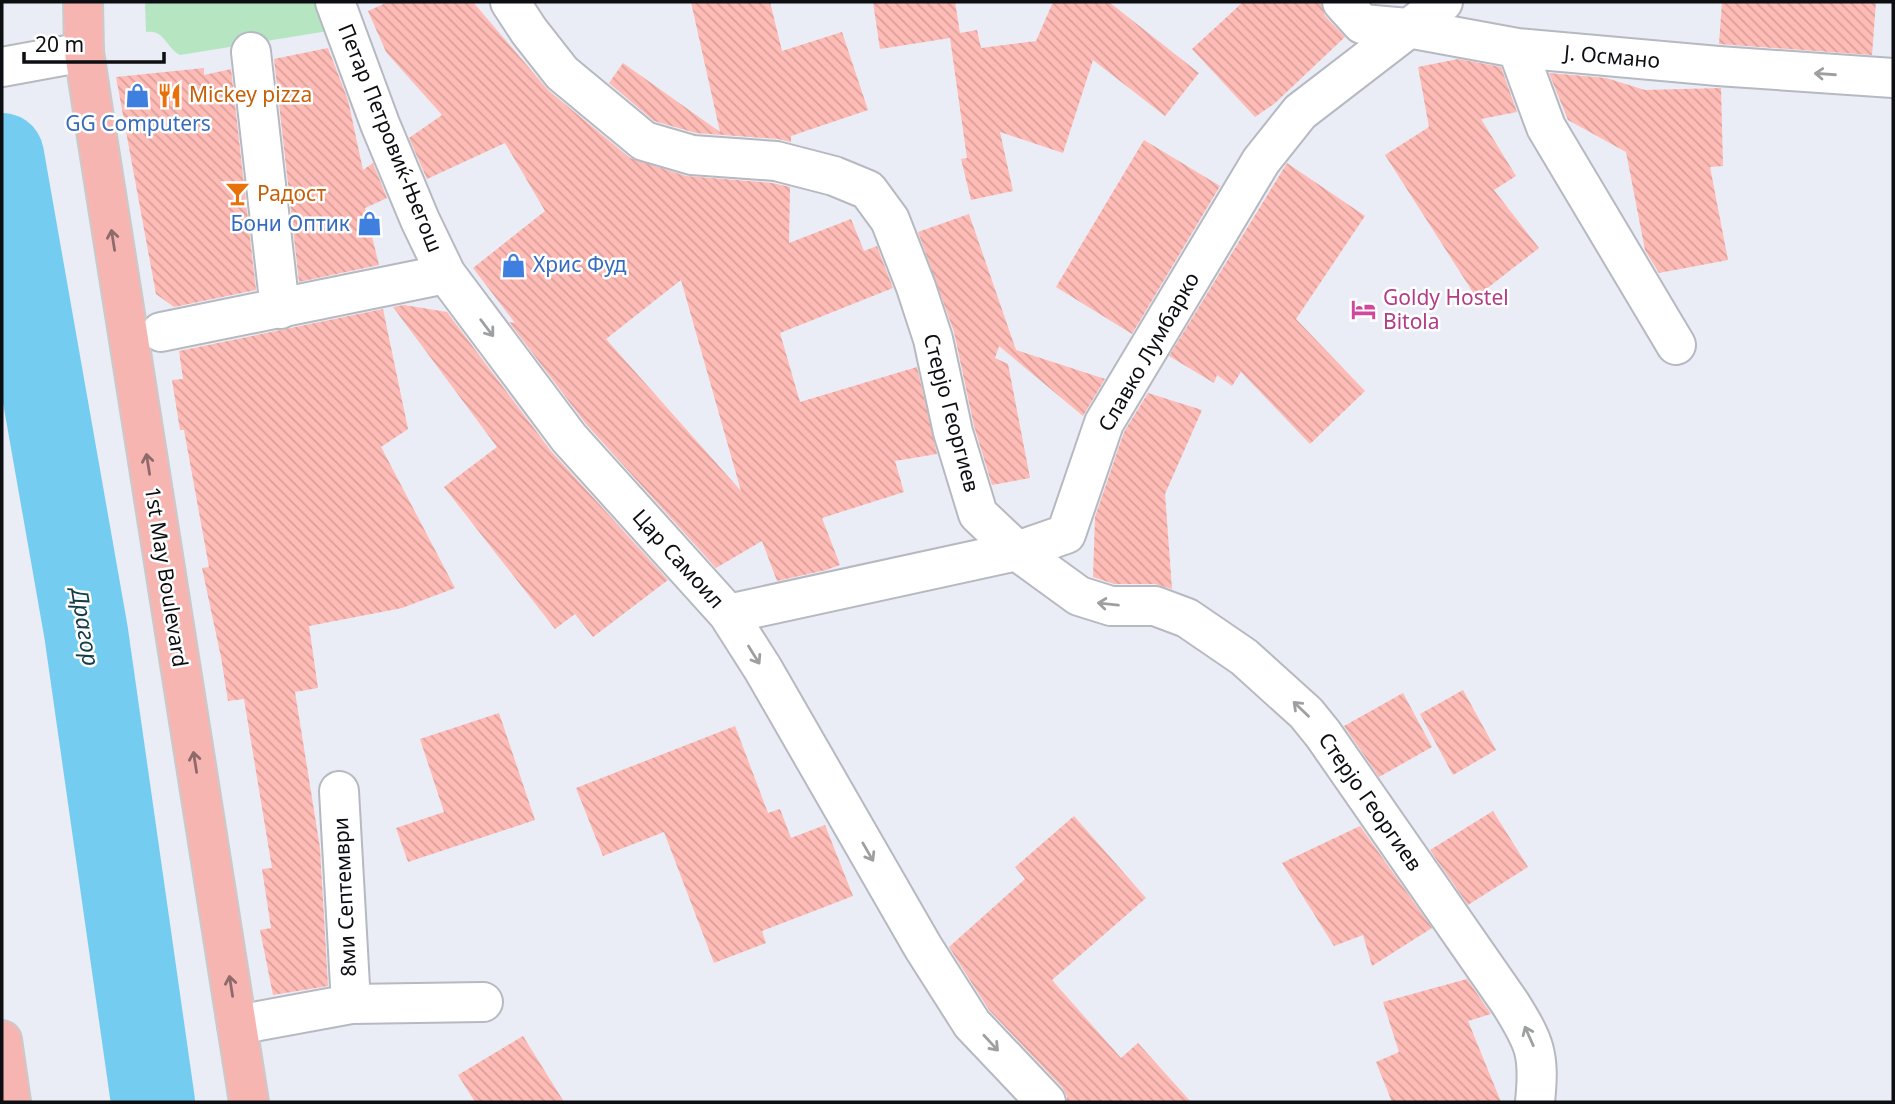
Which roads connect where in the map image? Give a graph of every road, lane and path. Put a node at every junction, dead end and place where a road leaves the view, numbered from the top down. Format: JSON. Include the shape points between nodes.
{"nodes":[{"id":1,"x":83,"y":2,"type":"edge"},
{"id":2,"x":335,"y":2,"type":"edge"},
{"id":3,"x":510,"y":2,"type":"edge"},
{"id":4,"x":1342,"y":2,"type":"edge"},
{"id":5,"x":1443,"y":2,"type":"edge"},
{"id":6,"x":1408,"y":28,"type":"junction"},
{"id":7,"x":1517,"y":48,"type":"junction"},
{"id":8,"x":84,"y":52,"type":"junction"},
{"id":9,"x":251,"y":52,"type":"dead end"},
{"id":10,"x":10,"y":65,"type":"edge"},
{"id":11,"x":1893,"y":78,"type":"edge"},
{"id":12,"x":446,"y":274,"type":"junction"},
{"id":13,"x":280,"y":309,"type":"junction"},
{"id":14,"x":161,"y":332,"type":"dead end"},
{"id":15,"x":1676,"y":345,"type":"dead end"},
{"id":16,"x":1017,"y":551,"type":"junction"},
{"id":17,"x":728,"y":614,"type":"junction"},
{"id":18,"x":339,"y":791,"type":"dead end"},
{"id":19,"x":483,"y":1002,"type":"dead end"},
{"id":20,"x":351,"y":1004,"type":"junction"},
{"id":21,"x":237,"y":1025,"type":"junction"},
{"id":22,"x":2,"y":1040,"type":"edge"},
{"id":23,"x":11,"y":1102,"type":"edge"},
{"id":24,"x":249,"y":1102,"type":"edge"},
{"id":25,"x":1046,"y":1102,"type":"edge"},
{"id":26,"x":1535,"y":1102,"type":"edge"}],
"edges":[{"from":1,"to":8,"type":"main road","name":"1st May Boulevard"},
{"from":2,"to":12,"type":"street","name":"Петар Петровиќ-Његош","via":[[380,124]]},
{"from":3,"to":16,"type":"street","name":"Стерјо Георгиев","via":[[562,73],[644,141],[692,155],[776,161],[868,190],[890,220],[916,287],[978,514]]},
{"from":4,"to":6,"type":"street","name":"Ј. Османо","via":[[1362,23]]},
{"from":5,"to":6,"type":"street","name":"Славко Лумбарко"},
{"from":6,"to":7,"type":"street","name":"Ј. Османо"},
{"from":6,"to":16,"type":"street","name":"Славко Лумбарко","via":[[1300,112],[1261,161],[1104,423],[1066,534]]},
{"from":11,"to":7,"type":"street","name":"Ј. Османо","one_way":true},
{"from":7,"to":15,"type":"street","via":[[1546,127]]},
{"from":8,"to":10,"type":"street"},
{"from":21,"to":8,"type":"main road","name":"1st May Boulevard","one_way":true},
{"from":9,"to":13,"type":"street"},
{"from":12,"to":13,"type":"street"},
{"from":12,"to":17,"type":"street","name":"Цар Самоил","one_way":true,"via":[[569,438]]},
{"from":13,"to":14,"type":"street"},
{"from":16,"to":17,"type":"street","name":"Славко Лумбарко"},
{"from":26,"to":16,"type":"street","name":"Стерјо Георгиев","one_way":true,"via":[[1536,1058],[1531,1037],[1306,713],[1244,657],[1187,618],[1155,606],[1111,606],[1079,596]]},
{"from":17,"to":25,"type":"street","name":"Цар Самоил","one_way":true,"via":[[972,1024]]},
{"from":18,"to":20,"type":"street","name":"8ми Септември"},
{"from":19,"to":20,"type":"street","name":"8ми Септември"},
{"from":20,"to":21,"type":"street","name":"8ми Септември"},
{"from":21,"to":24,"type":"main road","name":"1st May Boulevard"},
{"from":22,"to":23,"type":"main road"}]}
